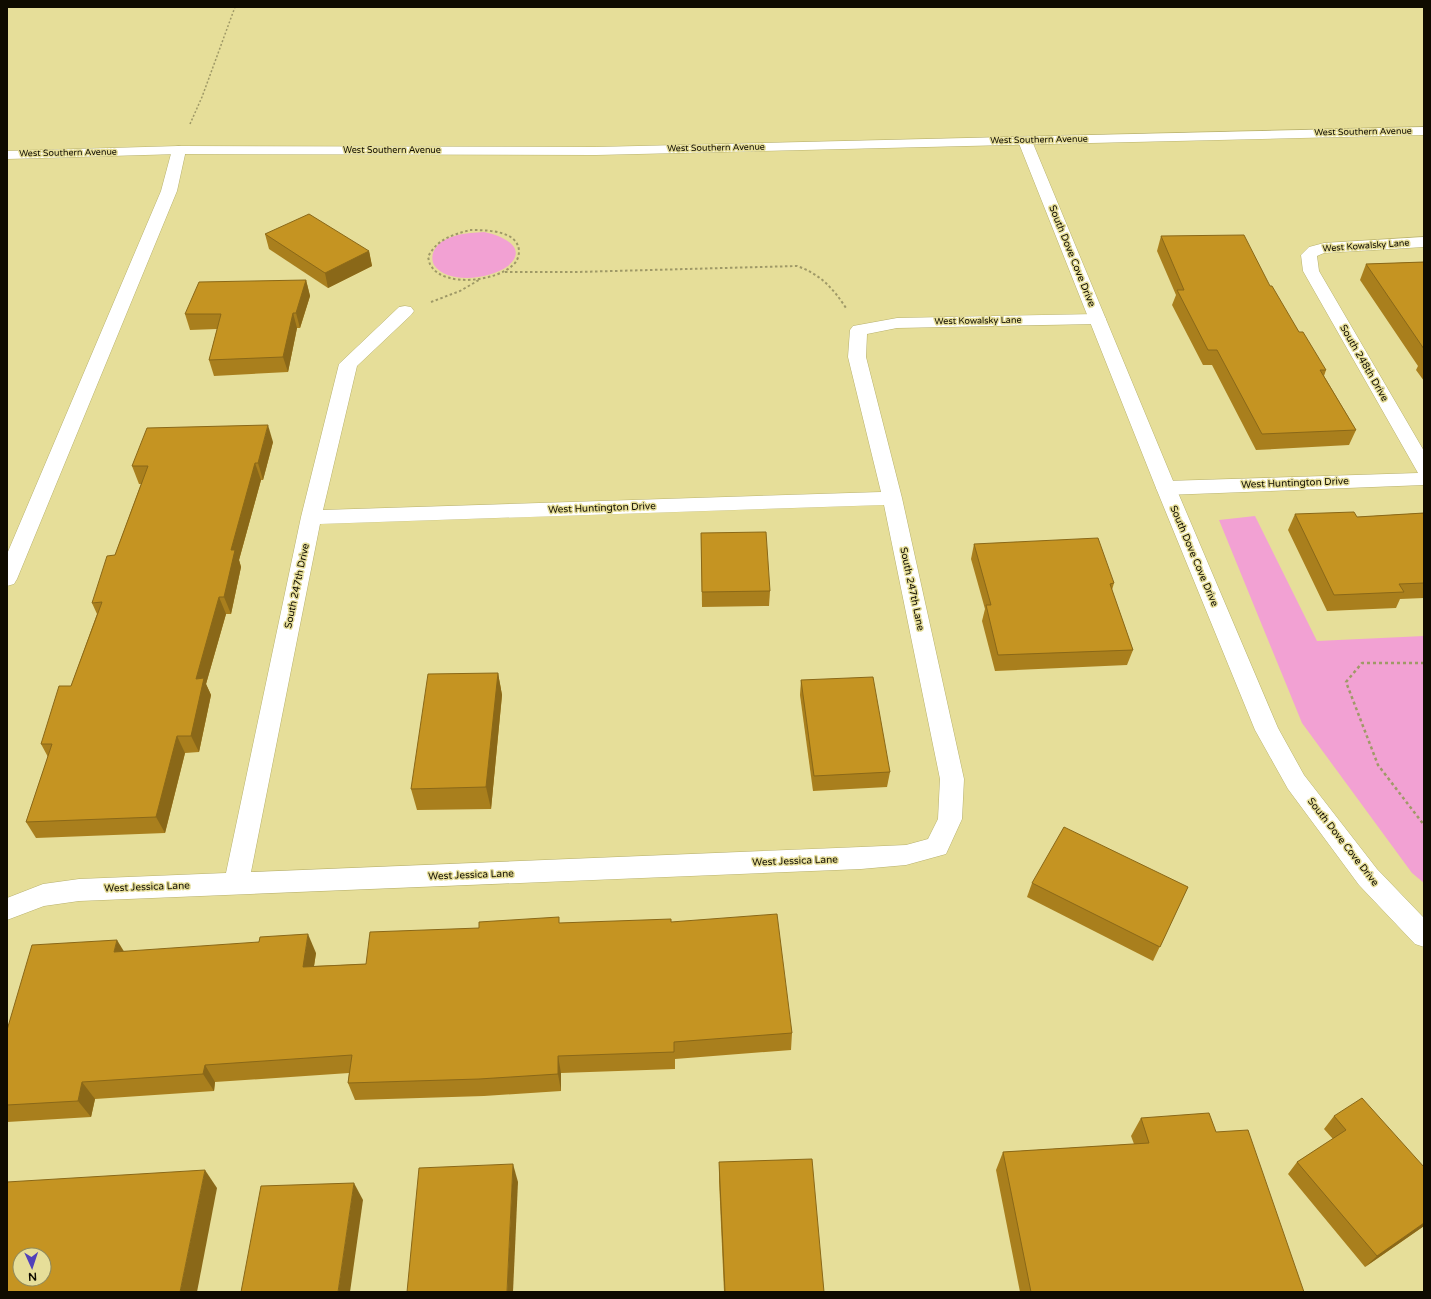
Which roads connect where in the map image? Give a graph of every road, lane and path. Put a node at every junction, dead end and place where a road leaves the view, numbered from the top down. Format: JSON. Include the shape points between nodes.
{"nodes":[{"id":1,"x":235,"y":7,"type":"edge"},
{"id":2,"x":1424,"y":131,"type":"edge"},
{"id":3,"x":1026,"y":141,"type":"junction"},
{"id":4,"x":178,"y":150,"type":"junction"},
{"id":5,"x":7,"y":155,"type":"edge"},
{"id":6,"x":1424,"y":242,"type":"edge"},
{"id":7,"x":1310,"y":255,"type":"joint"},
{"id":8,"x":505,"y":272,"type":"junction"},
{"id":9,"x":488,"y":278,"type":"junction"},
{"id":10,"x":405,"y":312,"type":"joint"},
{"id":11,"x":1097,"y":319,"type":"junction"},
{"id":12,"x":859,"y":330,"type":"junction"},
{"id":13,"x":1424,"y":468,"type":"edge"},
{"id":14,"x":1424,"y":479,"type":"edge"},
{"id":15,"x":1166,"y":488,"type":"junction"},
{"id":16,"x":892,"y":498,"type":"junction"},
{"id":17,"x":311,"y":517,"type":"junction"},
{"id":18,"x":7,"y":579,"type":"edge"},
{"id":19,"x":1424,"y":662,"type":"edge"},
{"id":20,"x":1424,"y":825,"type":"edge"},
{"id":21,"x":937,"y":847,"type":"joint"},
{"id":22,"x":236,"y":884,"type":"junction"},
{"id":23,"x":7,"y":909,"type":"edge"},
{"id":24,"x":1424,"y":936,"type":"edge"}],
"edges":[{"from":1,"to":4,"type":"path","via":[[202,97]]},
{"from":2,"to":3,"type":"street","name":"West Southern Avenue"},
{"from":3,"to":4,"type":"street","name":"West Southern Avenue","via":[[596,151]]},
{"from":3,"to":11,"type":"street","name":"South Dove Cove Drive"},
{"from":4,"to":5,"type":"street","name":"West Southern Avenue"},
{"from":4,"to":18,"type":"street","via":[[169,190]]},
{"from":6,"to":7,"type":"street","name":"West Kowalsky Lane","via":[[1324,248],[1315,250]]},
{"from":7,"to":13,"type":"street","name":"South 248th Drive","via":[[1311,271]]},
{"from":8,"to":9,"type":"path"},
{"from":8,"to":9,"type":"path","via":[[514,265],[519,256],[519,247],[512,239],[501,233],[486,230],[470,230],[441,240],[432,248],[428,257],[431,266],[440,274],[470,280]]},
{"from":8,"to":12,"type":"path","via":[[797,266],[811,270],[823,278],[838,296]]},
{"from":9,"to":10,"type":"path"},
{"from":10,"to":17,"type":"street","name":"South 247th Drive","via":[[348,364]]},
{"from":11,"to":12,"type":"street","name":"West Kowalsky Lane","via":[[897,323]]},
{"from":11,"to":15,"type":"street","name":"South Dove Cove Drive"},
{"from":12,"to":16,"type":"street","name":"South 247th Lane","via":[[857,357]]},
{"from":14,"to":15,"type":"street","name":"West Huntington Drive"},
{"from":15,"to":24,"type":"street","name":"South Dove Cove Drive","via":[[1267,730],[1296,782],[1368,877]]},
{"from":16,"to":17,"type":"street","name":"West Huntington Drive"},
{"from":16,"to":21,"type":"street","name":"South 247th Lane","via":[[952,779],[950,819]]},
{"from":17,"to":22,"type":"street","name":"South 247th Drive"},
{"from":19,"to":20,"type":"path","via":[[1362,662],[1346,682],[1378,765]]},
{"from":21,"to":22,"type":"street","name":"West Jessica Lane","via":[[906,854],[861,858]]},
{"from":22,"to":23,"type":"street","name":"West Jessica Lane","via":[[79,890],[42,895]]}]}
